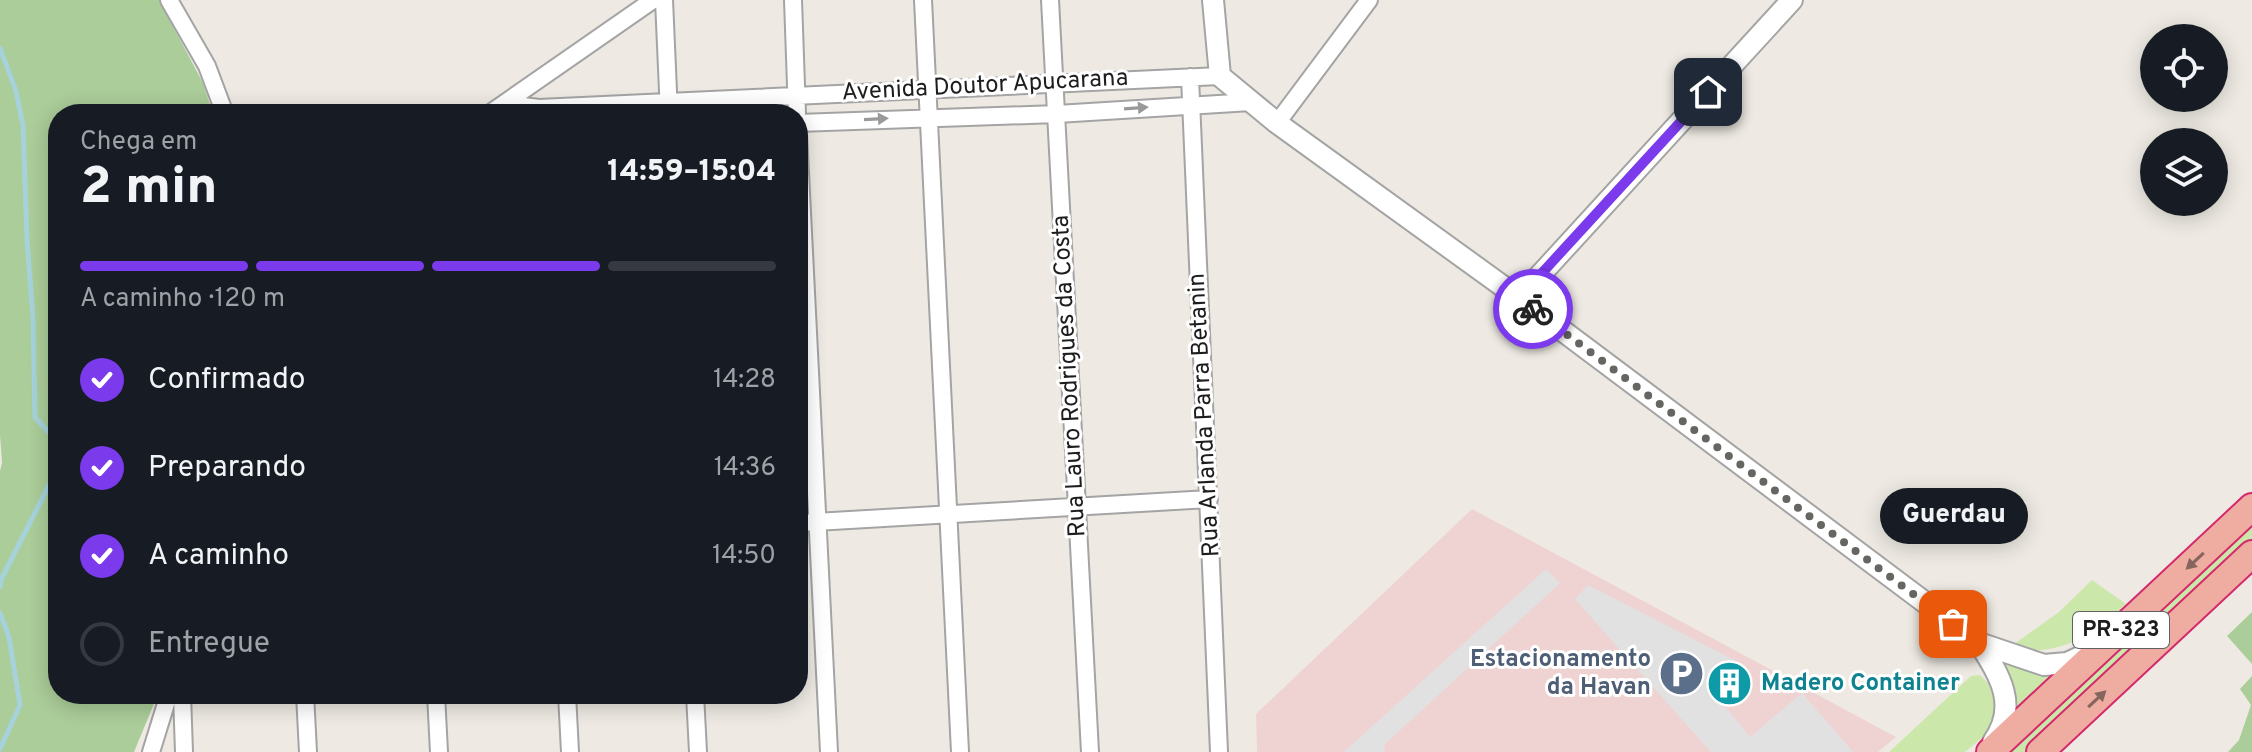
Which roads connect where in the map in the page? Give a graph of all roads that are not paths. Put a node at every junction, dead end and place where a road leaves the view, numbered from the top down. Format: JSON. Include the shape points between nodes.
{"nodes":[{"id":1,"x":169,"y":0,"type":"edge"},
{"id":2,"x":653,"y":0,"type":"edge"},
{"id":3,"x":664,"y":0,"type":"edge"},
{"id":4,"x":793,"y":0,"type":"edge"},
{"id":5,"x":923,"y":0,"type":"edge"},
{"id":6,"x":1050,"y":0,"type":"edge"},
{"id":7,"x":1213,"y":0,"type":"edge"},
{"id":8,"x":1369,"y":0,"type":"edge"},
{"id":9,"x":1792,"y":0,"type":"edge"},
{"id":10,"x":1220,"y":76,"type":"junction"},
{"id":11,"x":1190,"y":77,"type":"junction"},
{"id":12,"x":1054,"y":83,"type":"junction"},
{"id":13,"x":927,"y":89,"type":"junction"},
{"id":14,"x":796,"y":95,"type":"junction"},
{"id":15,"x":513,"y":99,"type":"junction"},
{"id":16,"x":1251,"y":102,"type":"junction"},
{"id":17,"x":221,"y":104,"type":"edge"},
{"id":18,"x":505,"y":104,"type":"edge"},
{"id":19,"x":520,"y":104,"type":"edge"},
{"id":20,"x":669,"y":104,"type":"edge"},
{"id":21,"x":708,"y":104,"type":"edge"},
{"id":22,"x":796,"y":104,"type":"edge"},
{"id":23,"x":1191,"y":104,"type":"junction"},
{"id":24,"x":1057,"y":114,"type":"junction"},
{"id":25,"x":928,"y":117,"type":"junction"},
{"id":26,"x":808,"y":123,"type":"edge"},
{"id":27,"x":1277,"y":123,"type":"junction"},
{"id":28,"x":1519,"y":298,"type":"junction"},
{"id":29,"x":808,"y":337,"type":"edge"},
{"id":30,"x":1209,"y":499,"type":"junction"},
{"id":31,"x":1077,"y":507,"type":"junction"},
{"id":32,"x":2252,"y":507,"type":"edge"},
{"id":33,"x":948,"y":514,"type":"junction"},
{"id":34,"x":817,"y":521,"type":"junction"},
{"id":35,"x":808,"y":522,"type":"edge"},
{"id":36,"x":2252,"y":554,"type":"edge"},
{"id":37,"x":1979,"y":643,"type":"junction"},
{"id":38,"x":2102,"y":647,"type":"junction"},
{"id":39,"x":166,"y":704,"type":"edge"},
{"id":40,"x":182,"y":704,"type":"edge"},
{"id":41,"x":306,"y":704,"type":"edge"},
{"id":42,"x":437,"y":704,"type":"edge"},
{"id":43,"x":568,"y":704,"type":"edge"},
{"id":44,"x":696,"y":704,"type":"edge"},
{"id":45,"x":184,"y":746,"type":"edge"},
{"id":46,"x":151,"y":752,"type":"edge"},
{"id":47,"x":159,"y":752,"type":"edge"},
{"id":48,"x":308,"y":752,"type":"edge"},
{"id":49,"x":439,"y":752,"type":"edge"},
{"id":50,"x":570,"y":752,"type":"edge"},
{"id":51,"x":698,"y":752,"type":"edge"},
{"id":52,"x":829,"y":752,"type":"edge"},
{"id":53,"x":960,"y":752,"type":"edge"},
{"id":54,"x":1090,"y":752,"type":"edge"},
{"id":55,"x":1219,"y":752,"type":"edge"},
{"id":56,"x":1988,"y":752,"type":"edge"},
{"id":57,"x":2040,"y":752,"type":"edge"}],
"edges":[{"from":1,"to":17,"type":"street","via":[[207,66]]},
{"from":2,"to":15,"type":"street"},
{"from":3,"to":20,"type":"street"},
{"from":4,"to":14,"type":"street"},
{"from":5,"to":13,"type":"street"},
{"from":6,"to":12,"type":"street","name":"Rua Lauro Rodrigues da Costa"},
{"from":7,"to":10,"type":"street"},
{"from":8,"to":27,"type":"street"},
{"from":9,"to":28,"type":"street"},
{"from":10,"to":11,"type":"street","name":"Avenida Doutor Apucarana"},
{"from":10,"to":16,"type":"street"},
{"from":11,"to":12,"type":"street","name":"Avenida Doutor Apucarana"},
{"from":11,"to":23,"type":"street","name":"Rua Arlanda Parra Betanin"},
{"from":12,"to":13,"type":"street","name":"Avenida Doutor Apucarana"},
{"from":12,"to":24,"type":"street","name":"Rua Lauro Rodrigues da Costa"},
{"from":13,"to":14,"type":"street","name":"Avenida Doutor Apucarana"},
{"from":13,"to":25,"type":"street"},
{"from":14,"to":21,"type":"street","name":"Avenida Doutor Apucarana"},
{"from":14,"to":22,"type":"street"},
{"from":15,"to":18,"type":"street"},
{"from":15,"to":19,"type":"street","name":"Avenida Doutor Apucarana"},
{"from":16,"to":23,"type":"street","name":"Avenida Doutor Apucarana"},
{"from":16,"to":27,"type":"street"},
{"from":24,"to":23,"type":"street","name":"Avenida Doutor Apucarana","one_way":true},
{"from":23,"to":30,"type":"street","name":"Rua Arlanda Parra Betanin"},
{"from":24,"to":25,"type":"street","name":"Avenida Doutor Apucarana"},
{"from":24,"to":31,"type":"street","name":"Rua Lauro Rodrigues da Costa"},
{"from":26,"to":25,"type":"street","name":"Avenida Doutor Apucarana","one_way":true},
{"from":25,"to":33,"type":"street"},
{"from":27,"to":28,"type":"street"},
{"from":28,"to":37,"type":"street"},
{"from":29,"to":34,"type":"street"},
{"from":30,"to":31,"type":"street"},
{"from":30,"to":55,"type":"street","name":"Rua Arlanda Parra Betanin"},
{"from":31,"to":33,"type":"street"},
{"from":31,"to":54,"type":"street","name":"Rua Lauro Rodrigues da Costa"},
{"from":32,"to":38,"type":"highway","number":"PR-323","one_way":true},
{"from":33,"to":34,"type":"street"},
{"from":33,"to":53,"type":"street"},
{"from":34,"to":35,"type":"street"},
{"from":34,"to":52,"type":"street"},
{"from":57,"to":36,"type":"highway","number":"PR-323","one_way":true},
{"from":37,"to":38,"type":"street","via":[[2044,665],[2067,663]]},
{"from":37,"to":56,"type":"street","via":[[2005,692],[2004,722]]},
{"from":38,"to":56,"type":"highway","number":"PR-323"},
{"from":39,"to":46,"type":"street"},
{"from":40,"to":45,"type":"street"},
{"from":41,"to":48,"type":"street"},
{"from":42,"to":49,"type":"street"},
{"from":43,"to":50,"type":"street"},
{"from":44,"to":51,"type":"street"},
{"from":45,"to":47,"type":"street","via":[[176,732]]}]}
